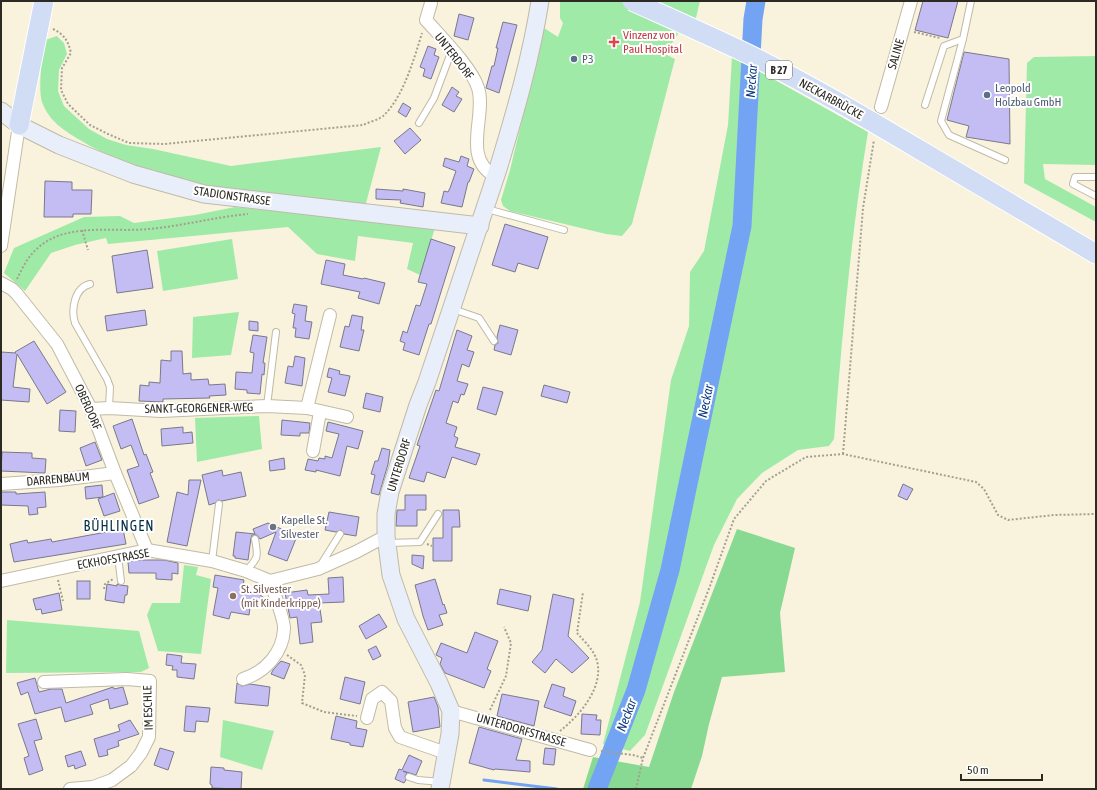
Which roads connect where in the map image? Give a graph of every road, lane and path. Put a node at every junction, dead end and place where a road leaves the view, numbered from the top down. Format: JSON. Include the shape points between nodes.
{"nodes":[{"id":1,"x":44,"y":1,"type":"edge"},
{"id":2,"x":540,"y":1,"type":"edge"},
{"id":3,"x":632,"y":1,"type":"edge"},
{"id":4,"x":911,"y":1,"type":"edge"},
{"id":5,"x":971,"y":1,"type":"edge"},
{"id":6,"x":430,"y":3,"type":"dead end"},
{"id":7,"x":426,"y":20,"type":"junction"},
{"id":8,"x":40,"y":22,"type":"junction"},
{"id":9,"x":903,"y":29,"type":"junction"},
{"id":10,"x":942,"y":38,"type":"dead end"},
{"id":11,"x":963,"y":39,"type":"junction"},
{"id":12,"x":452,"y":50,"type":"junction"},
{"id":13,"x":924,"y":106,"type":"dead end"},
{"id":14,"x":881,"y":107,"type":"dead end"},
{"id":15,"x":1,"y":111,"type":"edge"},
{"id":16,"x":419,"y":123,"type":"dead end"},
{"id":17,"x":20,"y":125,"type":"junction"},
{"id":18,"x":875,"y":135,"type":"dead end"},
{"id":19,"x":1005,"y":160,"type":"dead end"},
{"id":20,"x":495,"y":176,"type":"junction"},
{"id":21,"x":1096,"y":177,"type":"edge"},
{"id":22,"x":1096,"y":196,"type":"edge"},
{"id":23,"x":485,"y":209,"type":"junction"},
{"id":24,"x":250,"y":214,"type":"dead end"},
{"id":25,"x":480,"y":226,"type":"junction"},
{"id":26,"x":82,"y":230,"type":"junction"},
{"id":27,"x":564,"y":230,"type":"dead end"},
{"id":28,"x":1,"y":246,"type":"edge"},
{"id":29,"x":88,"y":250,"type":"dead end"},
{"id":30,"x":1096,"y":254,"type":"edge"},
{"id":31,"x":1,"y":283,"type":"edge"},
{"id":32,"x":90,"y":284,"type":"dead end"},
{"id":33,"x":12,"y":289,"type":"junction"},
{"id":34,"x":452,"y":309,"type":"junction"},
{"id":35,"x":330,"y":315,"type":"dead end"},
{"id":36,"x":276,"y":332,"type":"dead end"},
{"id":37,"x":494,"y":341,"type":"dead end"},
{"id":38,"x":267,"y":406,"type":"junction"},
{"id":39,"x":109,"y":408,"type":"junction"},
{"id":40,"x":307,"y":408,"type":"junction"},
{"id":41,"x":91,"y":409,"type":"junction"},
{"id":42,"x":320,"y":412,"type":"junction"},
{"id":43,"x":347,"y":417,"type":"dead end"},
{"id":44,"x":313,"y":451,"type":"dead end"},
{"id":45,"x":843,"y":454,"type":"junction"},
{"id":46,"x":115,"y":473,"type":"junction"},
{"id":47,"x":1,"y":484,"type":"edge"},
{"id":48,"x":218,"y":504,"type":"dead end"},
{"id":49,"x":438,"y":514,"type":"dead end"},
{"id":50,"x":1096,"y":514,"type":"edge"},
{"id":51,"x":340,"y":534,"type":"dead end"},
{"id":52,"x":255,"y":539,"type":"dead end"},
{"id":53,"x":386,"y":540,"type":"junction"},
{"id":54,"x":148,"y":550,"type":"junction"},
{"id":55,"x":118,"y":556,"type":"junction"},
{"id":56,"x":212,"y":561,"type":"junction"},
{"id":57,"x":318,"y":568,"type":"junction"},
{"id":58,"x":55,"y":569,"type":"junction"},
{"id":59,"x":246,"y":570,"type":"junction"},
{"id":60,"x":121,"y":578,"type":"joint"},
{"id":61,"x":1,"y":581,"type":"edge"},
{"id":62,"x":270,"y":581,"type":"junction"},
{"id":63,"x":104,"y":589,"type":"dead end"},
{"id":64,"x":583,"y":592,"type":"dead end"},
{"id":65,"x":63,"y":601,"type":"dead end"},
{"id":66,"x":504,"y":627,"type":"dead end"},
{"id":67,"x":279,"y":649,"type":"junction"},
{"id":68,"x":244,"y":679,"type":"dead end"},
{"id":69,"x":44,"y":682,"type":"dead end"},
{"id":70,"x":451,"y":711,"type":"junction"},
{"id":71,"x":366,"y":718,"type":"joint"},
{"id":72,"x":486,"y":720,"type":"junction"},
{"id":73,"x":549,"y":739,"type":"junction"},
{"id":74,"x":590,"y":750,"type":"joint"},
{"id":75,"x":446,"y":753,"type":"junction"},
{"id":76,"x":643,"y":758,"type":"junction"},
{"id":77,"x":409,"y":777,"type":"dead end"},
{"id":78,"x":440,"y":786,"type":"edge"},
{"id":79,"x":70,"y":789,"type":"edge"},
{"id":80,"x":636,"y":789,"type":"edge"}],
"edges":[{"from":1,"to":8,"type":"main road"},
{"from":2,"to":20,"type":"street","name":"UNTERDORF","via":[[535,34],[518,103]]},
{"from":3,"to":30,"type":"main road","name":"NECKARBRÜCKE","number":"B 27","bridge":true,"via":[[705,33],[843,105]]},
{"from":4,"to":9,"type":"street","name":"SALINE"},
{"from":5,"to":11,"type":"lane"},
{"from":6,"to":7,"type":"street","name":"UNTERDORF"},
{"from":7,"to":8,"type":"path","via":[[413,62],[395,103],[382,117],[363,125],[164,144],[129,143],[90,125],[68,104],[61,90],[62,68],[71,53],[68,42],[62,33]]},
{"from":7,"to":12,"type":"street","name":"UNTERDORF"},
{"from":8,"to":17,"type":"main road"},
{"from":9,"to":10,"type":"path"},
{"from":9,"to":14,"type":"street","name":"SALINE"},
{"from":11,"to":13,"type":"lane","via":[[944,46]]},
{"from":11,"to":19,"type":"lane","via":[[941,121],[949,135]]},
{"from":12,"to":16,"type":"lane","via":[[434,98]]},
{"from":12,"to":20,"type":"street","name":"UNTERDORF","via":[[468,69],[478,88],[479,157],[482,165]]},
{"from":15,"to":17,"type":"street","name":"STADIONSTRASSE"},
{"from":17,"to":25,"type":"street","name":"STADIONSTRASSE","via":[[59,145],[133,174],[204,194]]},
{"from":17,"to":28,"type":"street"},
{"from":18,"to":45,"type":"path","via":[[863,208]]},
{"from":20,"to":23,"type":"street","name":"UNTERDORF"},
{"from":21,"to":22,"type":"lane","via":[[1075,177],[1073,184]]},
{"from":23,"to":25,"type":"street","name":"UNTERDORF"},
{"from":23,"to":27,"type":"lane"},
{"from":24,"to":26,"type":"path","via":[[148,230]]},
{"from":25,"to":34,"type":"street","name":"UNTERDORF"},
{"from":26,"to":29,"type":"path"},
{"from":26,"to":33,"type":"path","via":[[58,236],[41,246],[30,256]]},
{"from":31,"to":33,"type":"street","name":"OBERDORF"},
{"from":32,"to":39,"type":"lane","via":[[85,285],[78,294],[72,308],[73,316],[107,379],[110,387]]},
{"from":33,"to":41,"type":"street","name":"OBERDORF","via":[[57,344]]},
{"from":34,"to":37,"type":"lane","via":[[479,318]]},
{"from":34,"to":53,"type":"street","name":"UNTERDORF","via":[[397,467],[386,514]]},
{"from":35,"to":40,"type":"street"},
{"from":36,"to":38,"type":"lane"},
{"from":38,"to":39,"type":"street","name":"SANKT-GEORGENER-WEG","via":[[161,410]]},
{"from":38,"to":40,"type":"street","name":"SANKT-GEORGENER-WEG"},
{"from":39,"to":41,"type":"street","name":"SANKT-GEORGENER-WEG"},
{"from":40,"to":42,"type":"street","name":"SANKT-GEORGENER-WEG"},
{"from":41,"to":46,"type":"street","name":"OBERDORF"},
{"from":42,"to":43,"type":"street","name":"SANKT-GEORGENER-WEG"},
{"from":42,"to":44,"type":"street"},
{"from":45,"to":50,"type":"path","via":[[976,482],[984,489],[998,515],[1008,520]]},
{"from":45,"to":76,"type":"path","via":[[806,457],[766,481],[734,519]]},
{"from":46,"to":47,"type":"street","name":"DARRENBAUM"},
{"from":46,"to":54,"type":"street","name":"OBERDORF"},
{"from":48,"to":56,"type":"lane"},
{"from":49,"to":53,"type":"lane","via":[[420,542]]},
{"from":51,"to":57,"type":"lane"},
{"from":52,"to":59,"type":"lane","via":[[257,557]]},
{"from":53,"to":57,"type":"street"},
{"from":53,"to":70,"type":"street","name":"UNTERDORF","via":[[391,575],[406,619]]},
{"from":54,"to":55,"type":"street","name":"ECKHOFSTRASSE"},
{"from":54,"to":56,"type":"street","name":"ECKHOFSTRASSE"},
{"from":55,"to":58,"type":"street","name":"ECKHOFSTRASSE"},
{"from":55,"to":60,"type":"lane"},
{"from":56,"to":59,"type":"street","name":"ECKHOFSTRASSE"},
{"from":57,"to":62,"type":"street"},
{"from":58,"to":61,"type":"street","name":"ECKHOFSTRASSE"},
{"from":58,"to":65,"type":"path"},
{"from":59,"to":62,"type":"street","name":"ECKHOFSTRASSE"},
{"from":60,"to":63,"type":"path","via":[[105,584]]},
{"from":62,"to":67,"type":"street","via":[[284,628]]},
{"from":64,"to":73,"type":"path","via":[[577,633],[593,652],[597,661],[597,677],[581,712]]},
{"from":66,"to":72,"type":"path","via":[[511,643],[506,676]]},
{"from":67,"to":68,"type":"street","via":[[260,672]]},
{"from":67,"to":71,"type":"path","via":[[301,666],[305,675],[302,703],[324,712]]},
{"from":69,"to":79,"type":"street","name":"IM ESCHLE","via":[[127,679],[150,681],[149,737],[141,753],[131,766],[112,780],[93,787]]},
{"from":70,"to":72,"type":"street","name":"UNTERDORFSTRASSE"},
{"from":70,"to":75,"type":"street","name":"UNTERDORF"},
{"from":71,"to":75,"type":"street","via":[[372,699],[382,692],[391,700],[395,728],[400,737]]},
{"from":72,"to":73,"type":"street","name":"UNTERDORFSTRASSE"},
{"from":73,"to":74,"type":"street","name":"UNTERDORFSTRASSE"},
{"from":74,"to":76,"type":"path"},
{"from":75,"to":78,"type":"street","name":"UNTERDORF"},
{"from":76,"to":80,"type":"path"},
{"from":77,"to":78,"type":"lane"}]}
